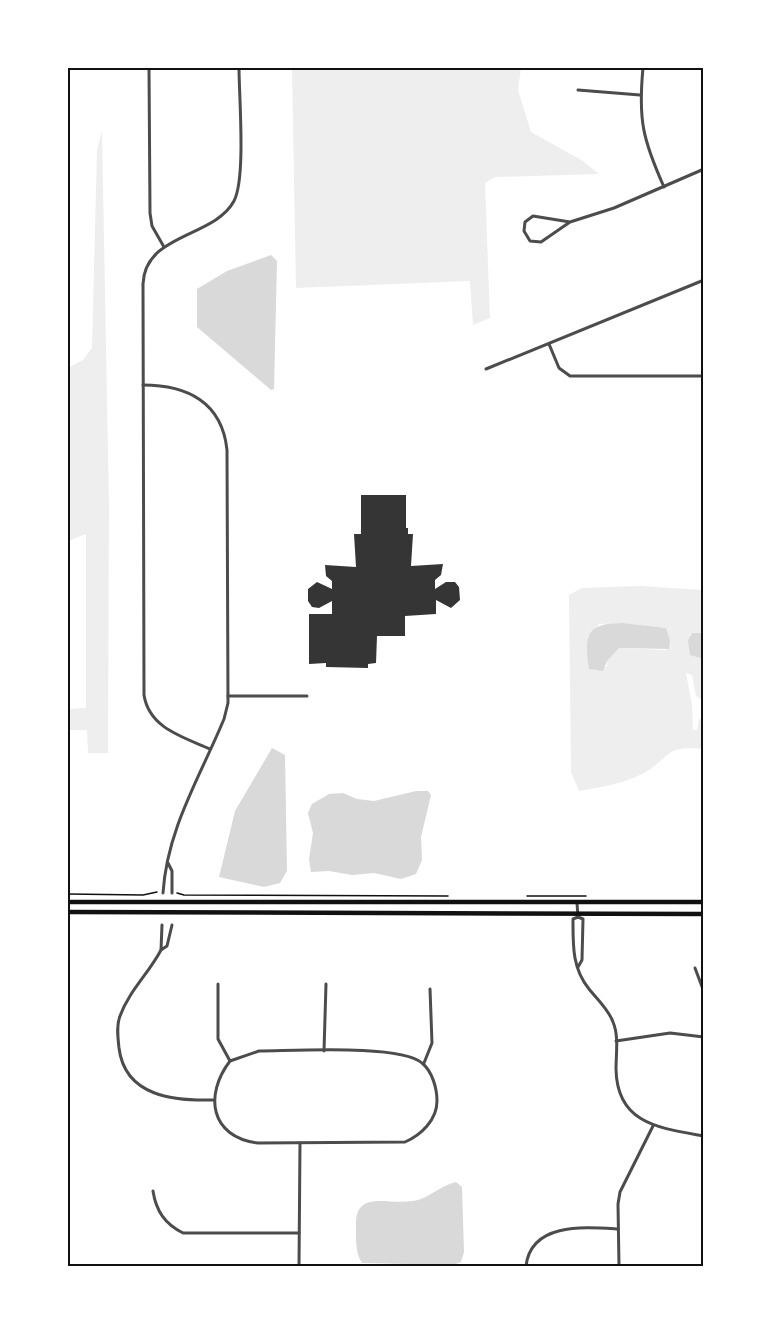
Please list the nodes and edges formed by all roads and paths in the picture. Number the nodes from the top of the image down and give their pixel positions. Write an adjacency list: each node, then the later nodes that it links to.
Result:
1 (149, 68): 9 (street)
2 (239, 68): 9 (street)
3 (643, 68): 5 (street)
4 (578, 90): 5 (street)
5 (640, 95): 7 (street)
6 (704, 169): 7 (street)
7 (664, 187): 8 (street)
8 (570, 222): 8 (street)
9 (164, 247): 14 (street)
10 (704, 280): 11 (street)
11 (549, 344): 12 (street); 13 (street)
12 (486, 369)
13 (704, 376)
14 (143, 385): 15 (street); 17 (street)
15 (228, 696): 16 (street); 17 (street)
16 (307, 696)
17 (210, 749): 18 (street)
18 (168, 863): 19 (street); 20 (street)
19 (172, 892)
20 (161, 893): 22 (path)
21 (177, 893): 23 (path)
22 (68, 894)
23 (456, 896)
24 (68, 902): 26 (main road)
25 (704, 902): 26 (main road)
26 (578, 903): 29 (street)
27 (68, 912): 29 (main road)
28 (704, 914): 29 (main road)
29 (578, 915): 33 (street); 33 (street)
30 (162, 925): 32 (street)
31 (172, 926): 32 (street)
32 (161, 950): 45 (street)
33 (578, 967): 41 (street)
34 (695, 968): 38 (street)
35 (218, 984): 43 (street)
36 (326, 984): 42 (street)
37 (430, 989): 44 (street)
38 (704, 992)
39 (704, 1032): 40 (street)
40 (703, 1037): 41 (street)
41 (616, 1041): 46 (street)
42 (324, 1051): 43 (street); 44 (street)
43 (230, 1060): 45 (street)
44 (423, 1064): 48 (street)
45 (213, 1100): 48 (street)
46 (653, 1125): 47 (street); 50 (street)
47 (704, 1136)
48 (300, 1143): 51 (street)
49 (153, 1191): 51 (street)
50 (618, 1229): 53 (street); 54 (street)
51 (299, 1233): 52 (street)
52 (299, 1266)
53 (526, 1266)
54 (619, 1266)

